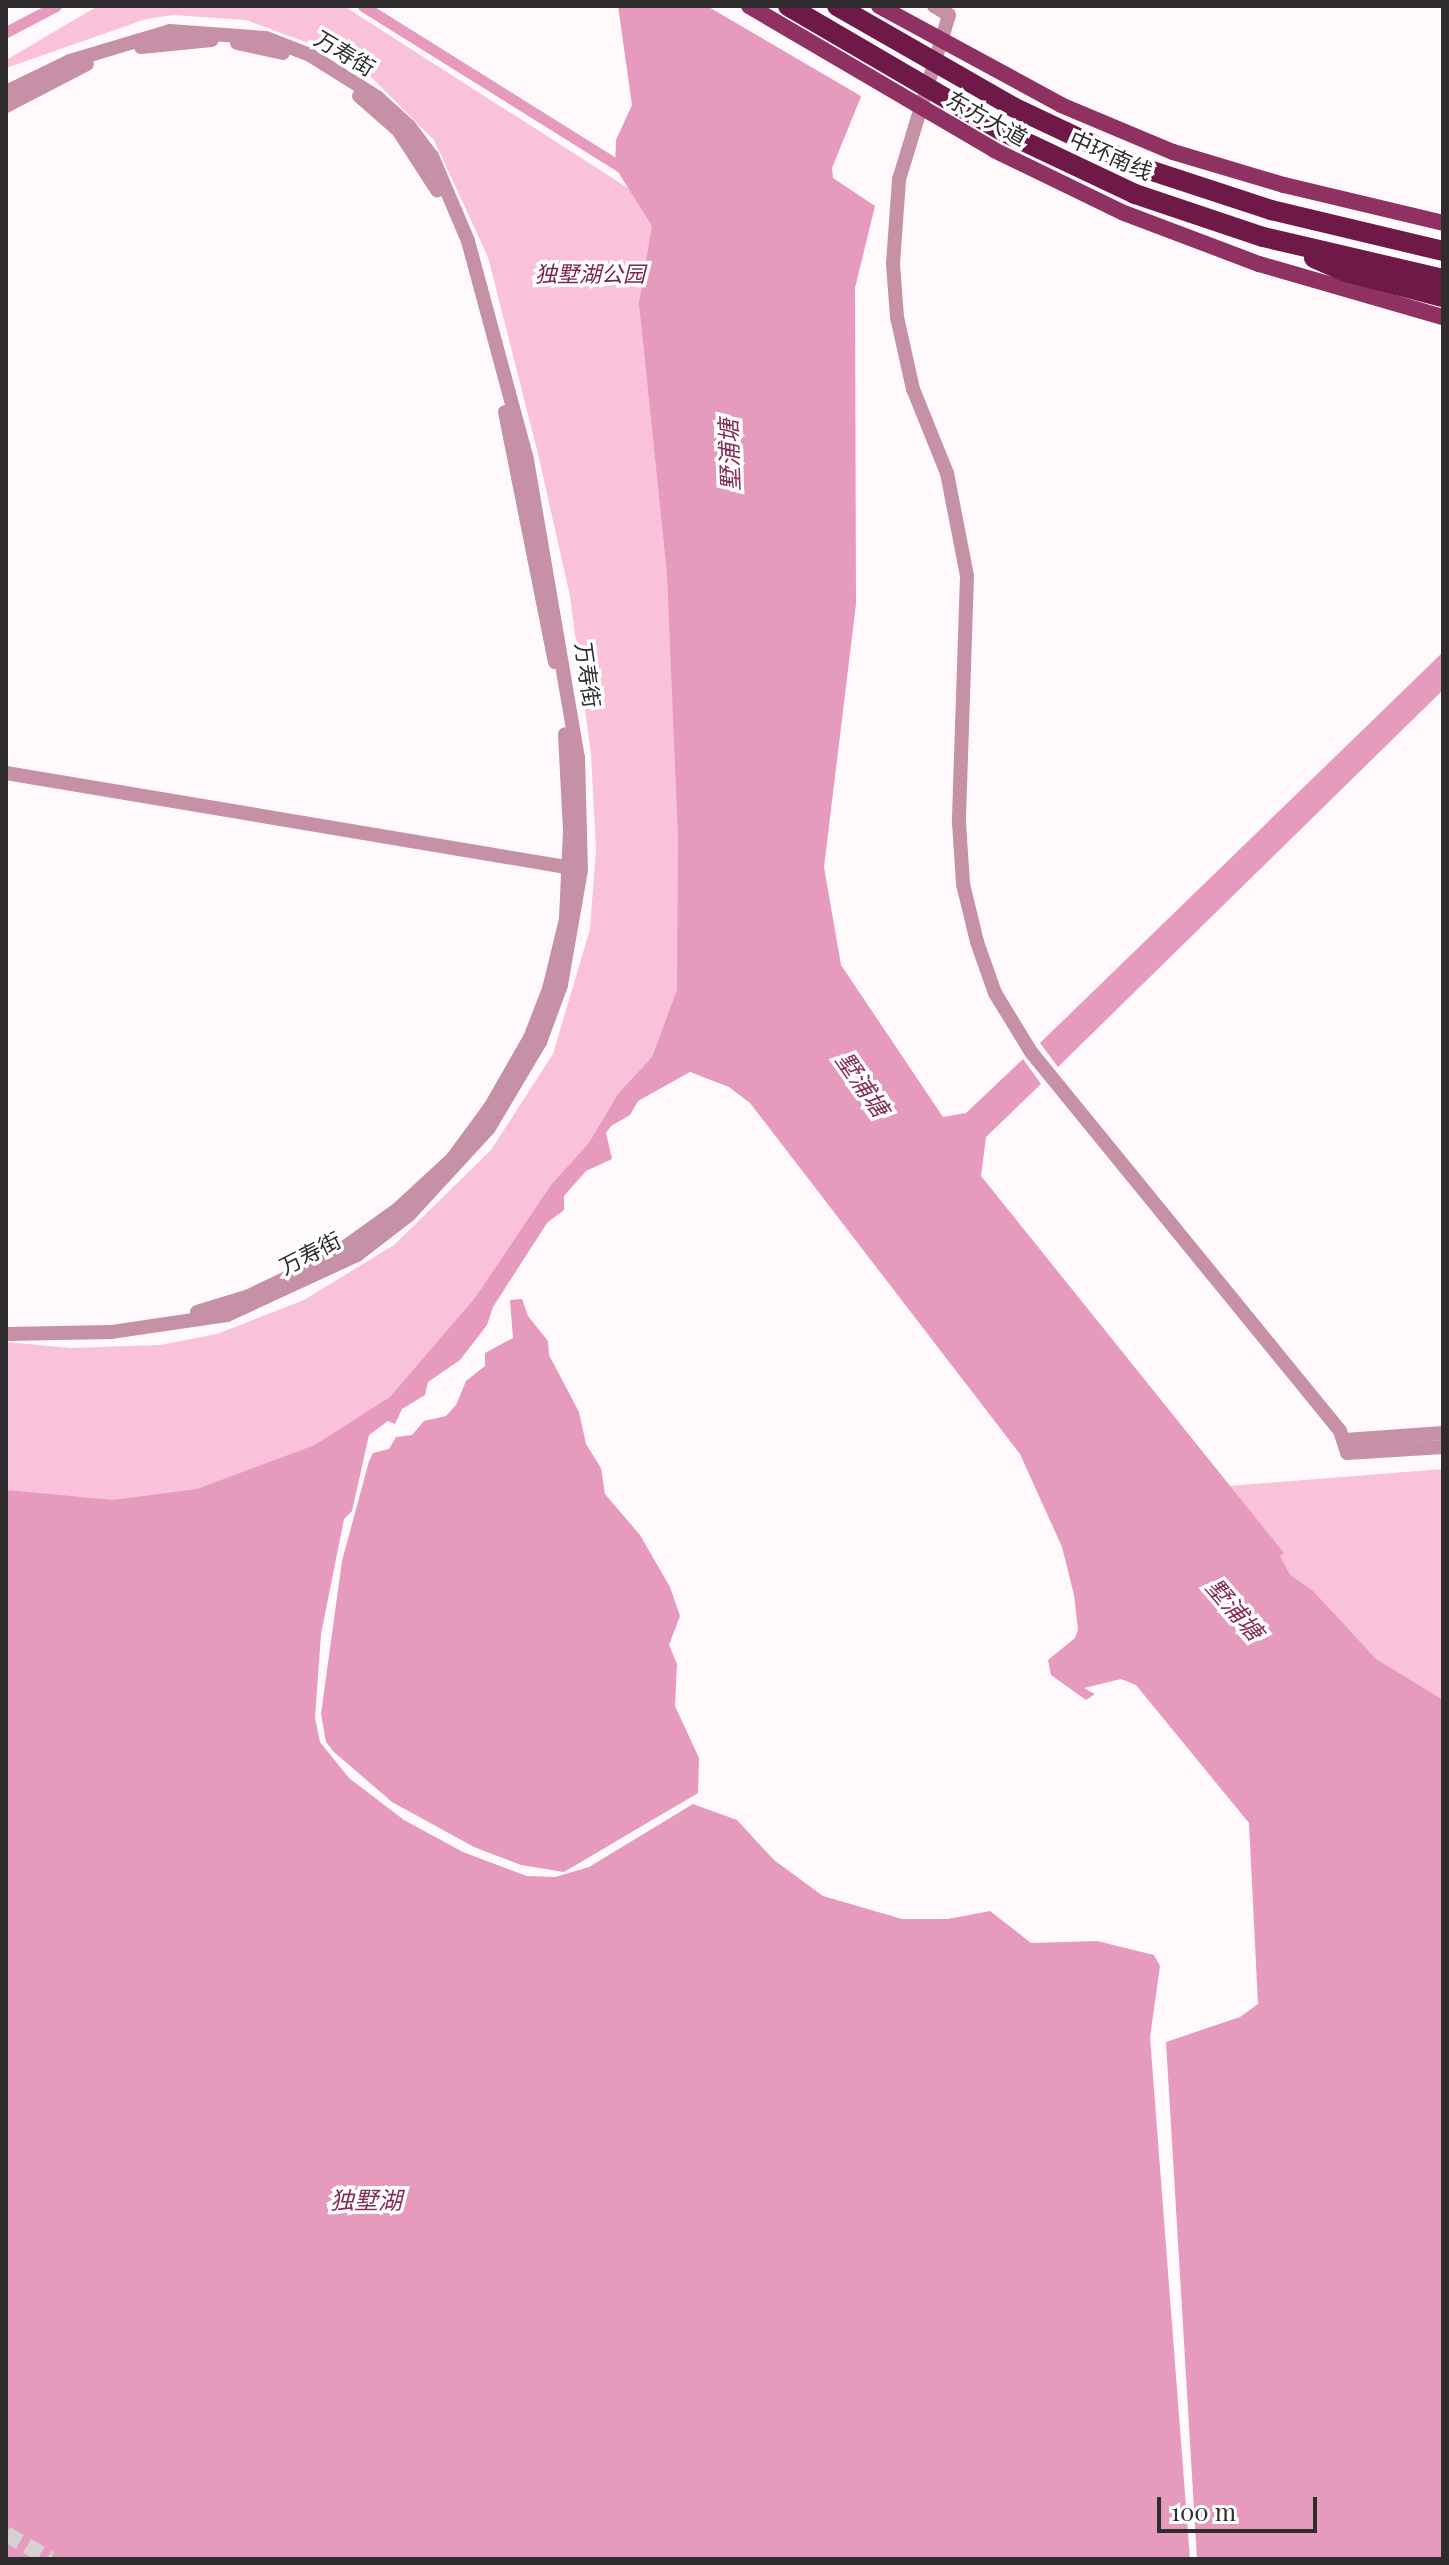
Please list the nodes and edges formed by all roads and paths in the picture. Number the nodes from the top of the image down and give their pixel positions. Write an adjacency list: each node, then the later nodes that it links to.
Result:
1 (749, 6): 13 (main road, 东方大道, bridge)
2 (788, 6): 9 (highway, 中环南线, bridge)
3 (837, 6): 10 (highway, 中环南线, bridge)
4 (879, 6): 8 (main road, 东方大道, bridge)
5 (934, 6): 19 (street)
6 (6, 92): 15 (street, 万寿街)
7 (6, 106): 15 (street, 万寿街)
8 (1443, 223)
9 (1268, 238): 11 (highway, 中环南线); 12 (highway)
10 (1443, 249)
11 (1443, 279)
12 (1443, 297)
13 (1443, 317)
14 (6, 773): 15 (street)
15 (576, 869): 16 (street, 万寿街); 17 (street, 万寿街)
16 (6, 1326)
17 (6, 1334)
18 (1443, 1433): 19 (street)
19 (1346, 1447): 20 (street)
20 (1443, 1447)

